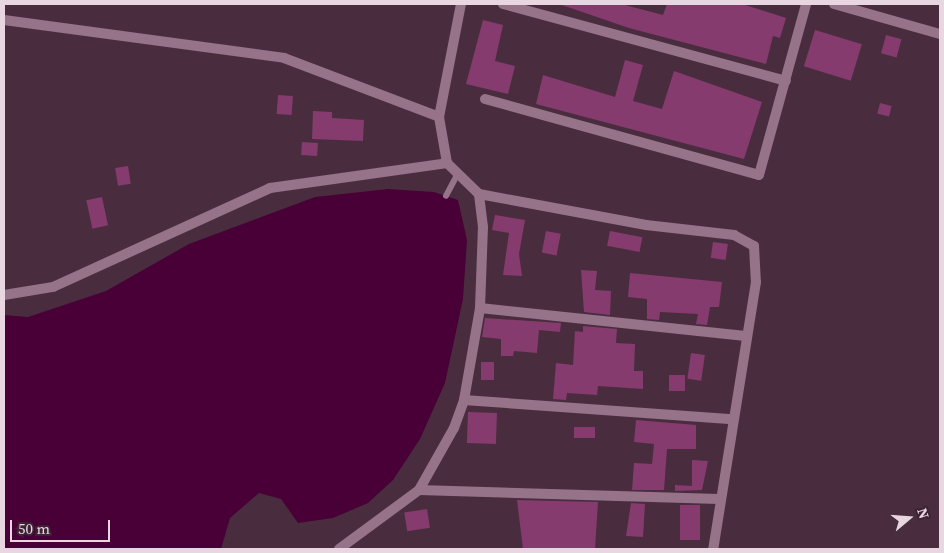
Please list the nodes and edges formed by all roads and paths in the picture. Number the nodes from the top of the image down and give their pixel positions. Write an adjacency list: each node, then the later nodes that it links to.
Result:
1 (461, 4): 9 (street)
2 (503, 4): 7 (street)
3 (806, 4): 7 (street)
4 (834, 4): 6 (street)
5 (4, 20): 9 (street)
6 (940, 34)
7 (786, 81): 8 (street)
8 (485, 98)
9 (439, 117): 10 (street)
10 (447, 163): 11 (street); 14 (street)
11 (457, 175): 12 (street); 13 (lane)
12 (479, 194): 15 (street); 16 (street)
13 (446, 196)
14 (4, 295)
15 (480, 308): 16 (street); 17 (street)
16 (746, 336): 18 (street)
17 (464, 400): 18 (street); 19 (street)
18 (732, 419): 20 (street)
19 (419, 490): 20 (street); 21 (street)
20 (719, 499): 22 (street)
21 (339, 549)
22 (713, 549)

